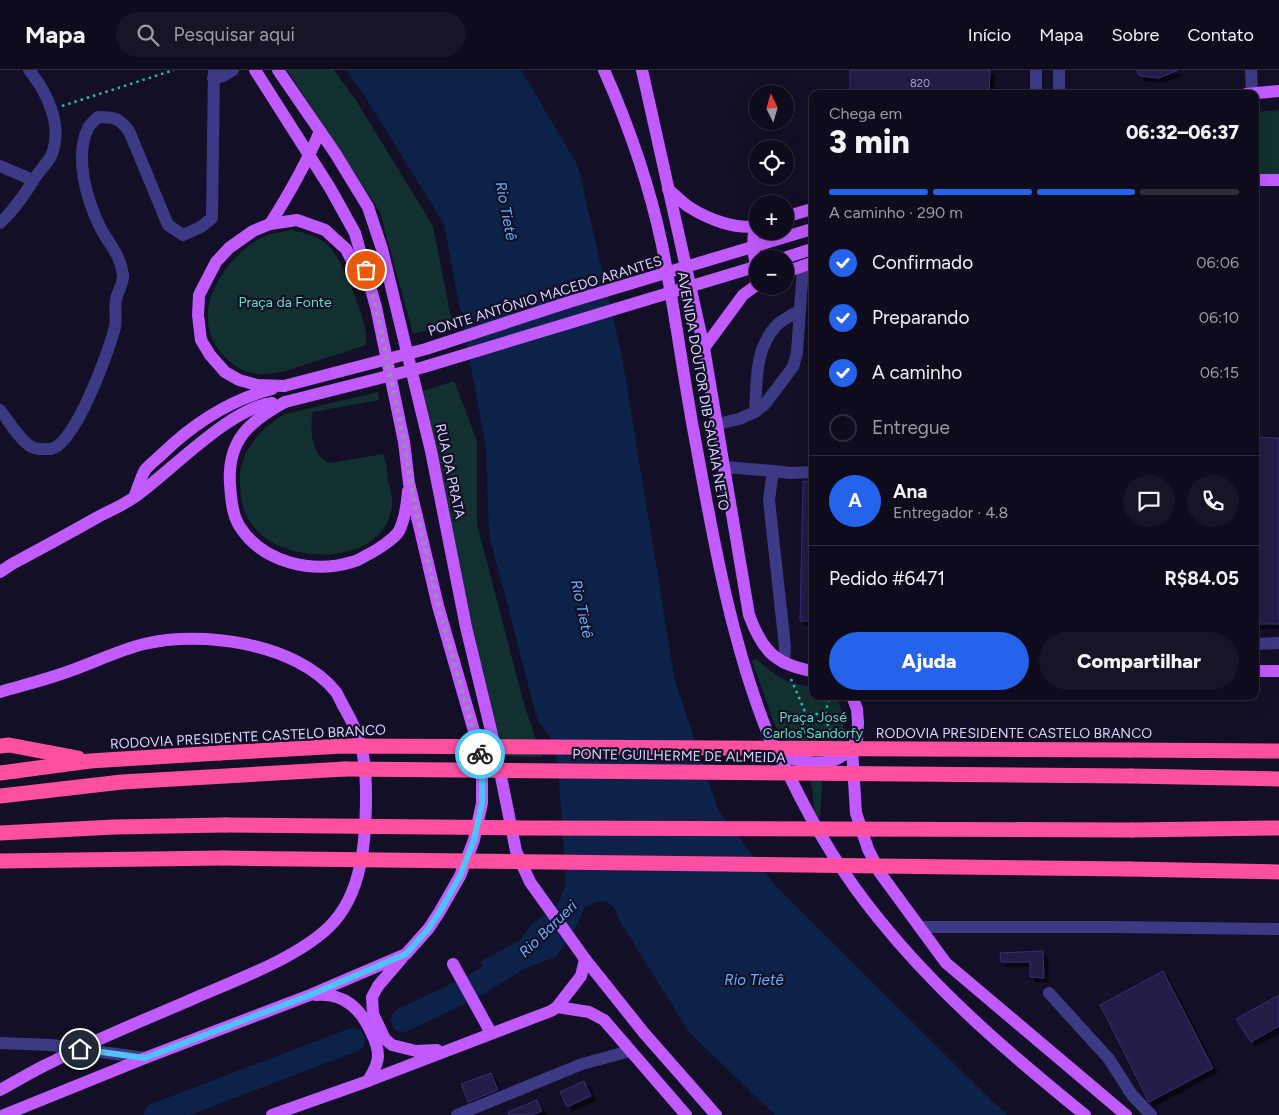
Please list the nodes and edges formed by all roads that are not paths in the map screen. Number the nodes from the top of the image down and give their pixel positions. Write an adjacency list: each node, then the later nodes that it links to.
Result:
1 (29, 70): 19 (street)
2 (233, 70): 10 (street)
3 (255, 70): 17 (main road)
4 (278, 70): 16 (main road, RUA DA PRATA)
5 (604, 70): 60 (main road, AVENIDA DOUTOR DIB SAUAIA NETO)
6 (642, 70): 22 (main road, AVENIDA DOUTOR DIB SAUAIA NETO)
7 (1036, 70): 11 (street)
8 (1059, 70): 12 (street)
9 (1251, 70): 13 (street)
10 (213, 74): 40 (street)
11 (1036, 90)
12 (1059, 90)
13 (1249, 90)
14 (1279, 91): 15 (main road)
15 (1259, 92)
16 (320, 131): 17 (main road); 72 (main road, RUA DA PRATA)
17 (309, 156): 26 (main road); 35 (main road)
18 (0, 166): 19 (street)
19 (33, 180): 25 (street)
20 (1259, 180): 21 (main road)
21 (1279, 180)
22 (668, 188): 27 (main road); 37 (main road, AVENIDA DOUTOR DIB SAUAIA NETO)
23 (809, 210): 24 (main road)
24 (794, 214)
25 (0, 223)
26 (270, 224): 35 (main road); 38 (main road)
27 (749, 226)
28 (809, 231): 38 (main road, PONTE ANTÔNIO MACEDO ARANTES, bridge)
29 (809, 250): 30 (main road)
30 (794, 255)
31 (808, 264): 32 (main road); 36 (street)
32 (794, 269)
33 (749, 271): 39 (main road, bridge)
34 (749, 291): 37 (main road)
35 (376, 307): 46 (main road)
36 (800, 310): 41 (street); 41 (street)
37 (704, 348): 42 (main road, AVENIDA DOUTOR DIB SAUAIA NETO)
38 (284, 386): 47 (main road, PONTE ANTÔNIO MACEDO ARANTES)
39 (285, 402): 46 (main road); 47 (main road)
40 (0, 410)
41 (755, 412): 42 (street)
42 (718, 424): 43 (main road, AVENIDA DOUTOR DIB SAUAIA NETO)
43 (725, 467): 44 (street); 51 (main road, AVENIDA DOUTOR DIB SAUAIA NETO)
44 (773, 471): 45 (street); 51 (street)
45 (809, 472)
46 (409, 483): 71 (main road)
47 (135, 497): 48 (main road)
48 (0, 572)
49 (1259, 644): 50 (street)
50 (1279, 644)
51 (784, 663): 52 (main road, AVENIDA DOUTOR DIB SAUAIA NETO)
52 (809, 670)
53 (1259, 671): 54 (main road)
54 (1279, 671)
55 (0, 692): 79 (main road)
56 (854, 700): 58 (main road)
57 (0, 746): 61 (highway)
58 (852, 749): 60 (main road); 69 (main road)
59 (1279, 751): 61 (highway, RODOVIA PRESIDENTE CASTELO BRANCO, bridge)
60 (780, 756): 90 (main road)
61 (90, 760): 62 (highway, RODOVIA PRESIDENTE CASTELO BRANCO)
62 (0, 773)
63 (1279, 779): 64 (highway, PONTE GUILHERME DE ALMEIDA, bridge)
64 (0, 796)
65 (1279, 828): 66 (highway, bridge)
66 (0, 833)
67 (0, 861): 68 (highway, bridge)
68 (1279, 872)
69 (919, 927): 70 (street); 91 (main road)
70 (1279, 929)
71 (406, 954): 75 (main road); 80 (main road)
72 (583, 956): 76 (main road); 89 (main road, RUA DA PRATA)
73 (453, 964): 77 (main road)
74 (1049, 993): 92 (street)
75 (310, 995): 82 (main road); 83 (main road)
76 (557, 1007): 77 (main road); 81 (main road)
77 (491, 1033): 80 (main road)
78 (0, 1043): 79 (street)
79 (80, 1049): 82 (street); 84 (main road)
80 (452, 1049): 83 (main road)
81 (630, 1051): 87 (street); 88 (main road)
82 (145, 1058): 85 (main road)
83 (368, 1081): 86 (main road)
84 (0, 1090)
85 (4, 1115)
86 (272, 1115)
87 (457, 1115)
88 (686, 1115)
89 (716, 1115)
90 (1085, 1115)
91 (1126, 1115)
92 (1151, 1115)

